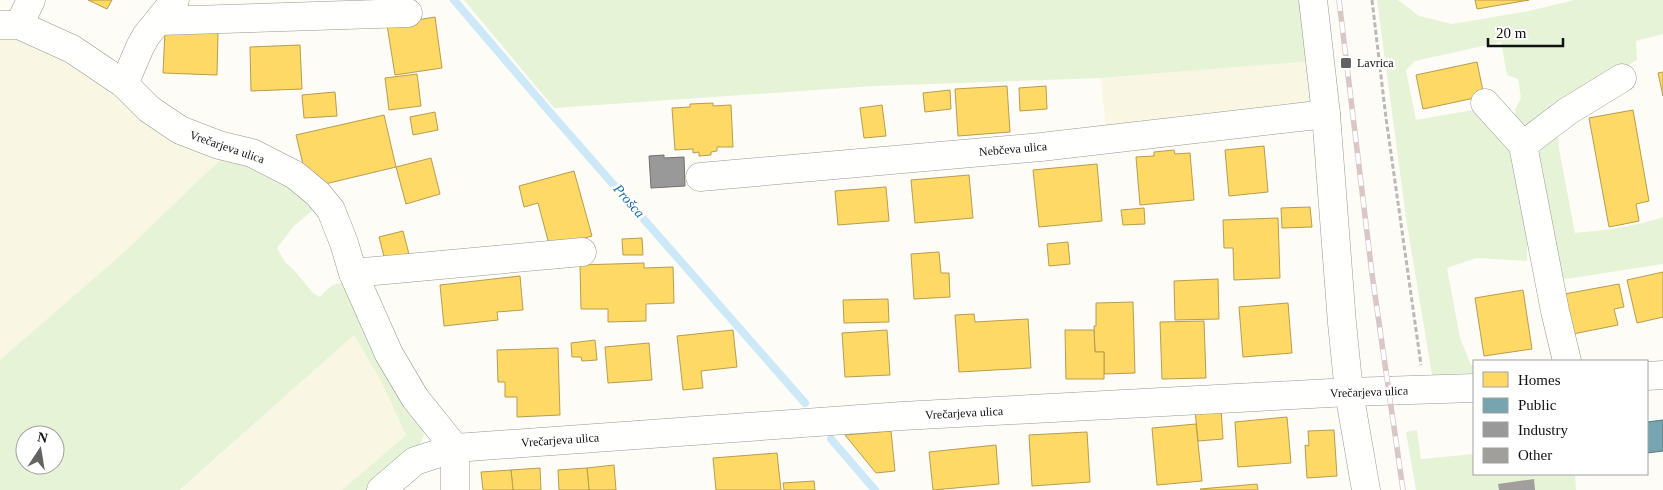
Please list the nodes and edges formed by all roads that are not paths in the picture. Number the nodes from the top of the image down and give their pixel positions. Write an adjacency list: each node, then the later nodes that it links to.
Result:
1 (31, 0): 5 (street, Vrečarjeva ulica)
2 (1313, 0): 9 (street)
3 (167, 10): 4 (street); 7 (street)
4 (408, 13)
5 (9, 25): 7 (street, Vrečarjeva ulica)
6 (1622, 78): 10 (street)
7 (124, 84): 13 (street, Vrečarjeva ulica)
8 (1485, 103): 10 (street)
9 (1326, 114): 11 (street, Nebčeva ulica); 18 (street)
10 (1523, 145): 14 (street)
11 (700, 178)
12 (582, 252): 13 (street)
13 (353, 273): 19 (street, Vrečarjeva ulica)
14 (1567, 360)
15 (1663, 375): 16 (street)
16 (1648, 376)
17 (1473, 388): 18 (street, Vrečarjeva ulica)
18 (1350, 392): 19 (street, Vrečarjeva ulica); 22 (street)
19 (455, 448): 20 (street, Vrečarjeva ulica); 21 (street)
20 (381, 490)
21 (455, 490)
22 (1366, 490)

